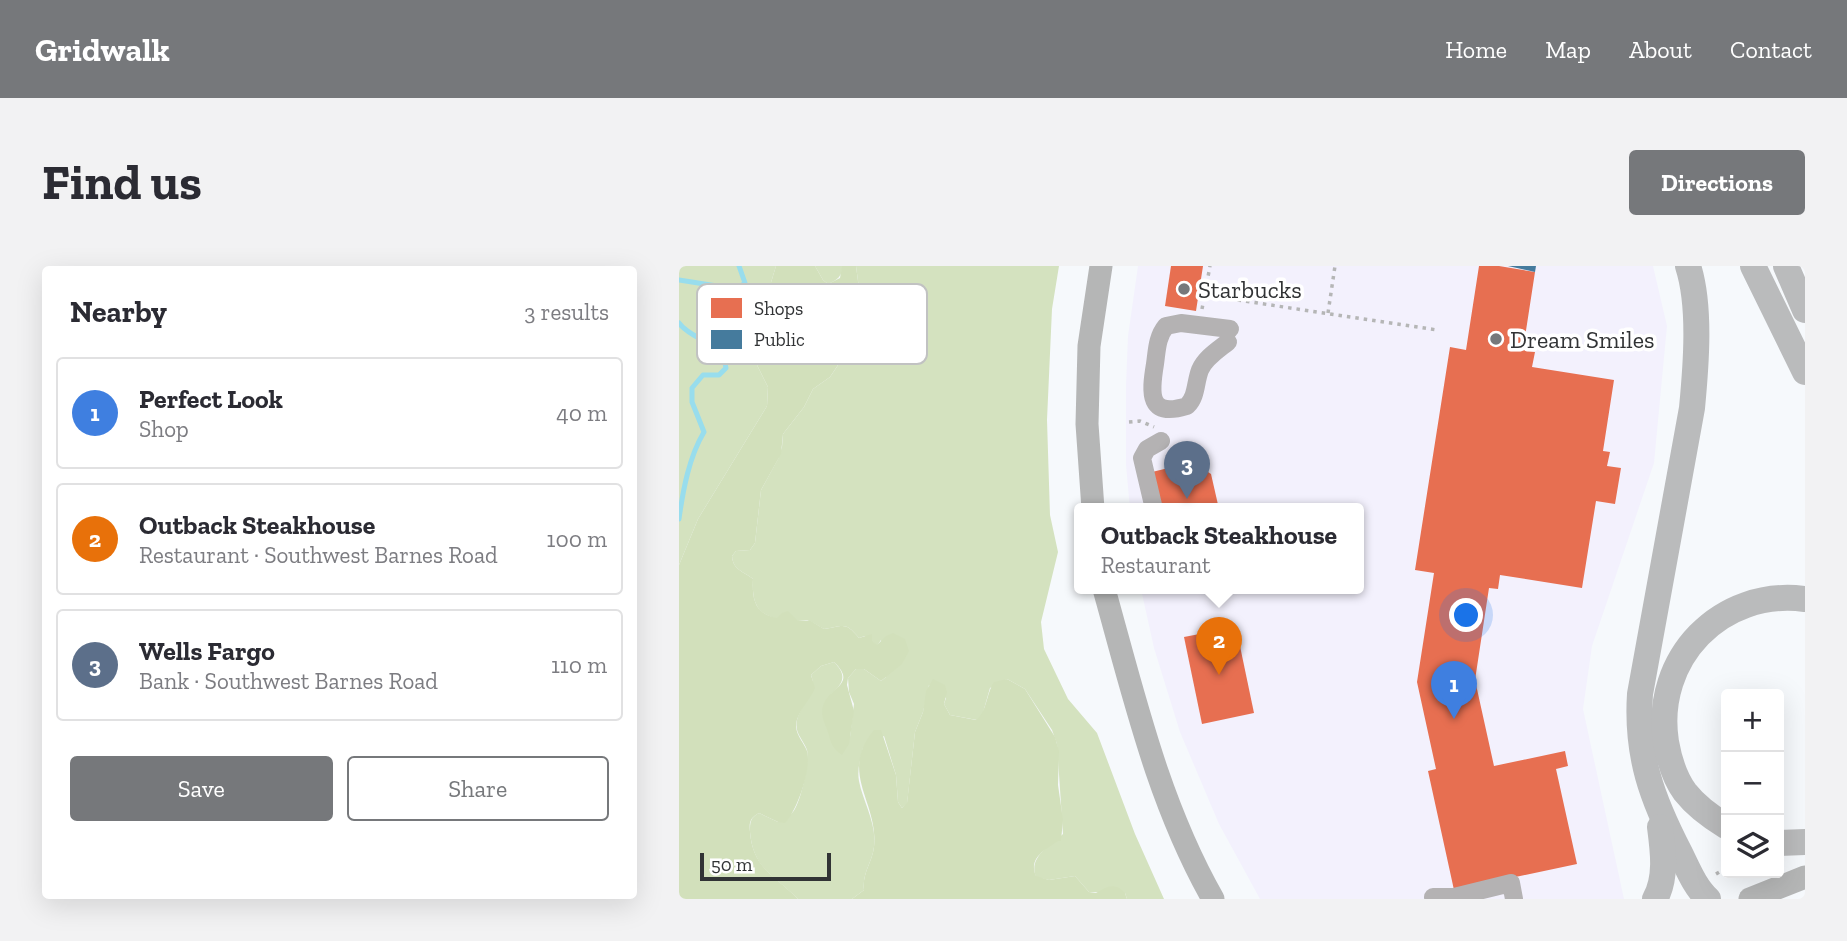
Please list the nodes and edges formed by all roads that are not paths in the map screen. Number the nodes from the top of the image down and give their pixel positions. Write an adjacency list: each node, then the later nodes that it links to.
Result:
1 (1101, 266): 9 (main road)
2 (1688, 266): 13 (highway)
3 (1753, 266): 7 (highway)
4 (1786, 266): 5 (highway)
5 (1805, 310)
6 (1229, 336): 6 (lane)
7 (1805, 372)
8 (1161, 441): 10 (lane)
9 (1093, 503)
10 (1153, 503)
11 (1105, 594): 20 (main road)
12 (1805, 599): 14 (highway)
13 (1659, 811): 18 (highway); 22 (highway)
14 (1721, 822)
15 (1805, 842): 16 (highway)
16 (1784, 843)
17 (1805, 877): 23 (main road)
18 (1708, 888)
19 (1433, 897): 21 (lane)
20 (1213, 899)
21 (1514, 899)
22 (1655, 899)
23 (1750, 899)

